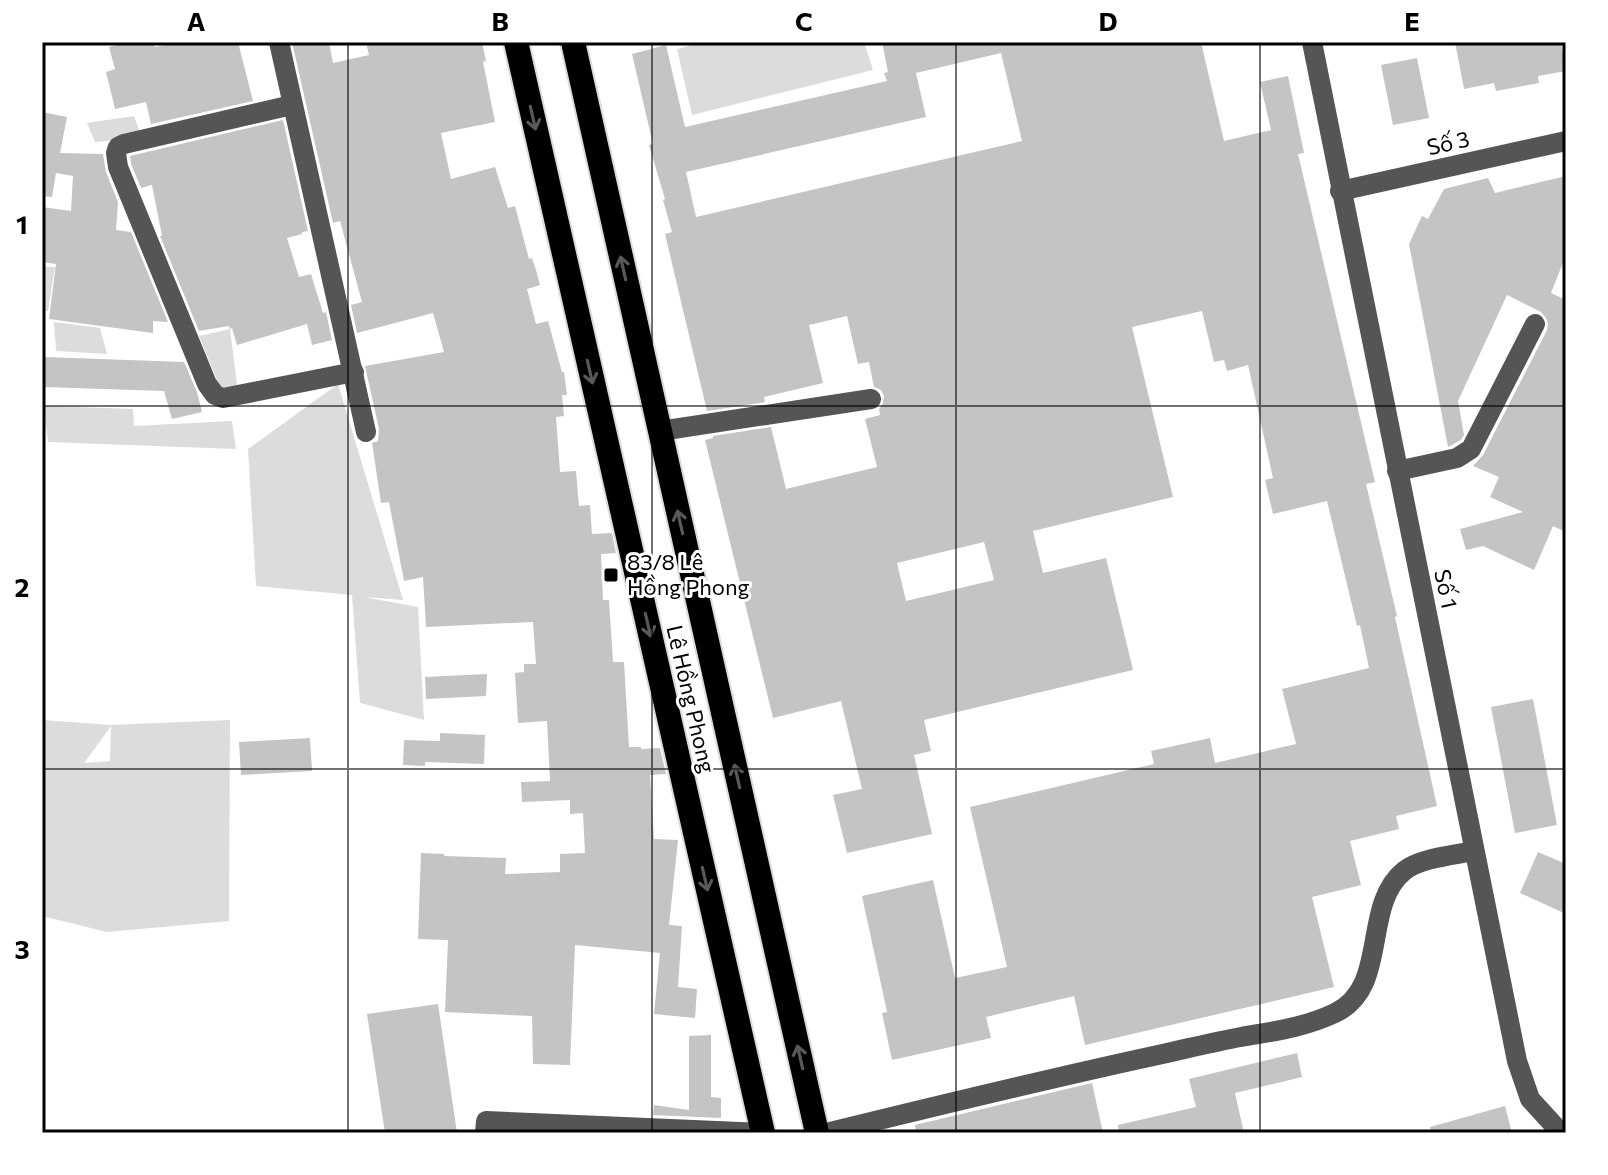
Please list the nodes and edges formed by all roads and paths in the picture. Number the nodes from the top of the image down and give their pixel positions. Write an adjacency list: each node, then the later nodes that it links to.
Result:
1 (279, 42): 5 (street)
2 (516, 42): 16 (highway, Lê Hồng Phong, one-way to 16)
3 (573, 42): 11 (highway, Lê Hồng Phong, one-way to 3)
4 (1312, 42): 7 (street, Số 1)
5 (292, 105): 9 (street); 9 (street)
6 (1566, 141): 7 (street, Số 3)
7 (1340, 191): 13 (street, Số 1)
8 (1535, 324): 13 (street)
9 (354, 372): 12 (street)
10 (871, 399): 11 (street)
11 (660, 431): 17 (highway, Lê Hồng Phong, one-way to 11)
12 (366, 432)
13 (1397, 471): 14 (street, Số 1)
14 (1474, 851): 18 (street); 19 (street, Số 1)
15 (485, 1133): 16 (street)
16 (763, 1133)
17 (817, 1133)
18 (826, 1133)
19 (1561, 1133)

